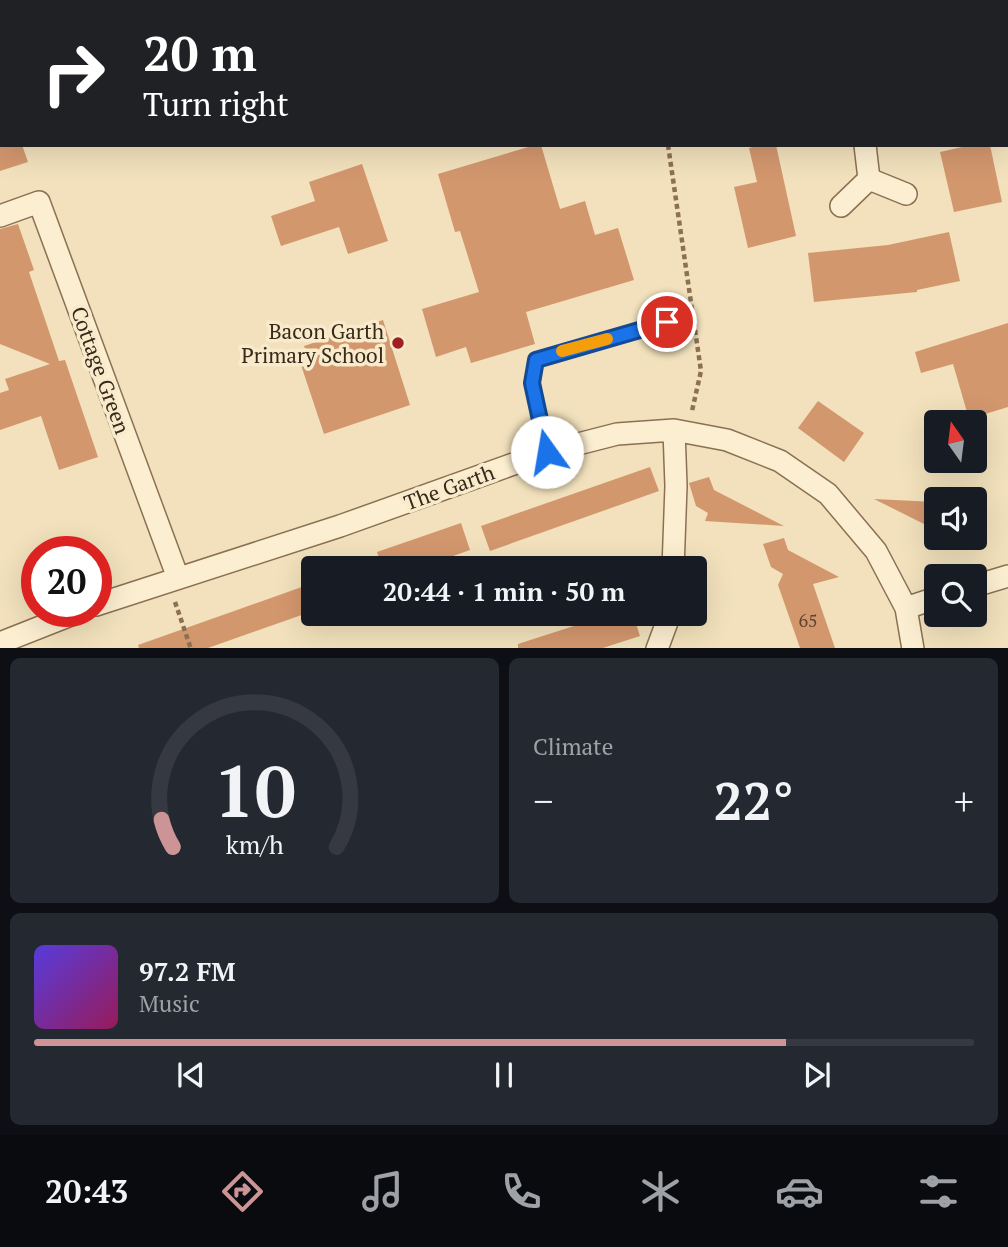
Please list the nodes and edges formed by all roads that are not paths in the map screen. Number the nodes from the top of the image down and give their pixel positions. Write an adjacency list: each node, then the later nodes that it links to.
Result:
1 (865, 147): 2 (street)
2 (869, 179): 3 (street); 4 (street)
3 (906, 194)
4 (841, 206)
5 (0, 216): 11 (street, Cottage Green)
6 (667, 322): 8 (lane)
7 (681, 431): 8 (street, The Garth); 9 (street); 15 (street, The Garth)
8 (547, 452): 11 (street, The Garth)
9 (673, 556)
10 (1008, 576): 12 (street)
11 (173, 580): 13 (street, The Garth)
12 (987, 582)
13 (112, 600)
14 (924, 602): 15 (street)
15 (906, 608): 20 (street, The Garth)
16 (666, 626): 19 (street)
17 (40, 627): 18 (street)
18 (0, 643)
19 (657, 648)
20 (914, 648)

